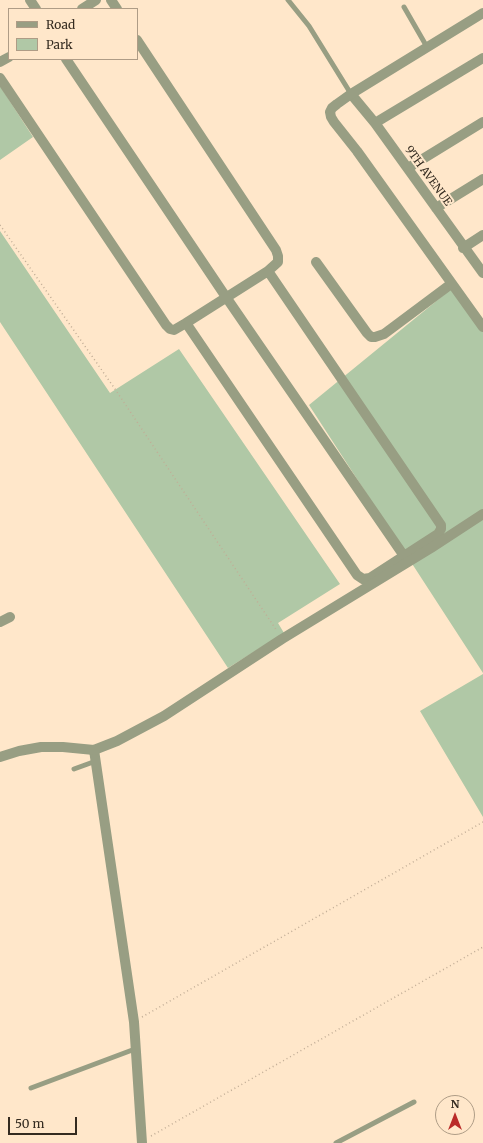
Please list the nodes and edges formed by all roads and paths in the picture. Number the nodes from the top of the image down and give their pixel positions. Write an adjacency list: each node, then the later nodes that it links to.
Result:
1 (96, 0): 4 (street)
2 (288, 0): 11 (lane)
3 (404, 7): 7 (lane)
4 (84, 8)
5 (483, 13): 7 (street)
6 (138, 42): 21 (street)
7 (427, 47): 11 (street)
8 (483, 58): 13 (street)
9 (67, 60): 24 (street)
10 (0, 78): 25 (street)
11 (351, 94): 13 (street, 9TH AVENUE); 23 (street)
12 (483, 122): 14 (street)
13 (375, 123): 14 (street, 9TH AVENUE)
14 (408, 168): 16 (street, 9TH AVENUE)
15 (483, 179): 16 (street)
16 (436, 208): 19 (street, 9TH AVENUE)
17 (0, 225): 31 (path)
18 (483, 235): 19 (street)
19 (463, 248): 22 (street, 9TH AVENUE)
20 (316, 262): 23 (street)
21 (268, 271): 24 (street); 28 (street)
22 (483, 273)
23 (451, 284): 26 (street)
24 (226, 297): 25 (street); 28 (street)
25 (186, 323): 28 (street)
26 (483, 327)
27 (483, 514): 31 (street)
28 (404, 556)
29 (10, 617): 30 (street)
30 (0, 622)
31 (282, 639): 32 (street)
32 (94, 750): 33 (street); 34 (street)
33 (0, 757)
34 (96, 762): 35 (lane); 38 (street)
35 (74, 769)
36 (483, 822): 38 (path)
37 (483, 946): 42 (path)
38 (134, 1022): 39 (street)
39 (135, 1049): 40 (lane); 42 (street)
40 (31, 1088)
41 (414, 1102): 43 (lane)
42 (142, 1142)
43 (336, 1143)

